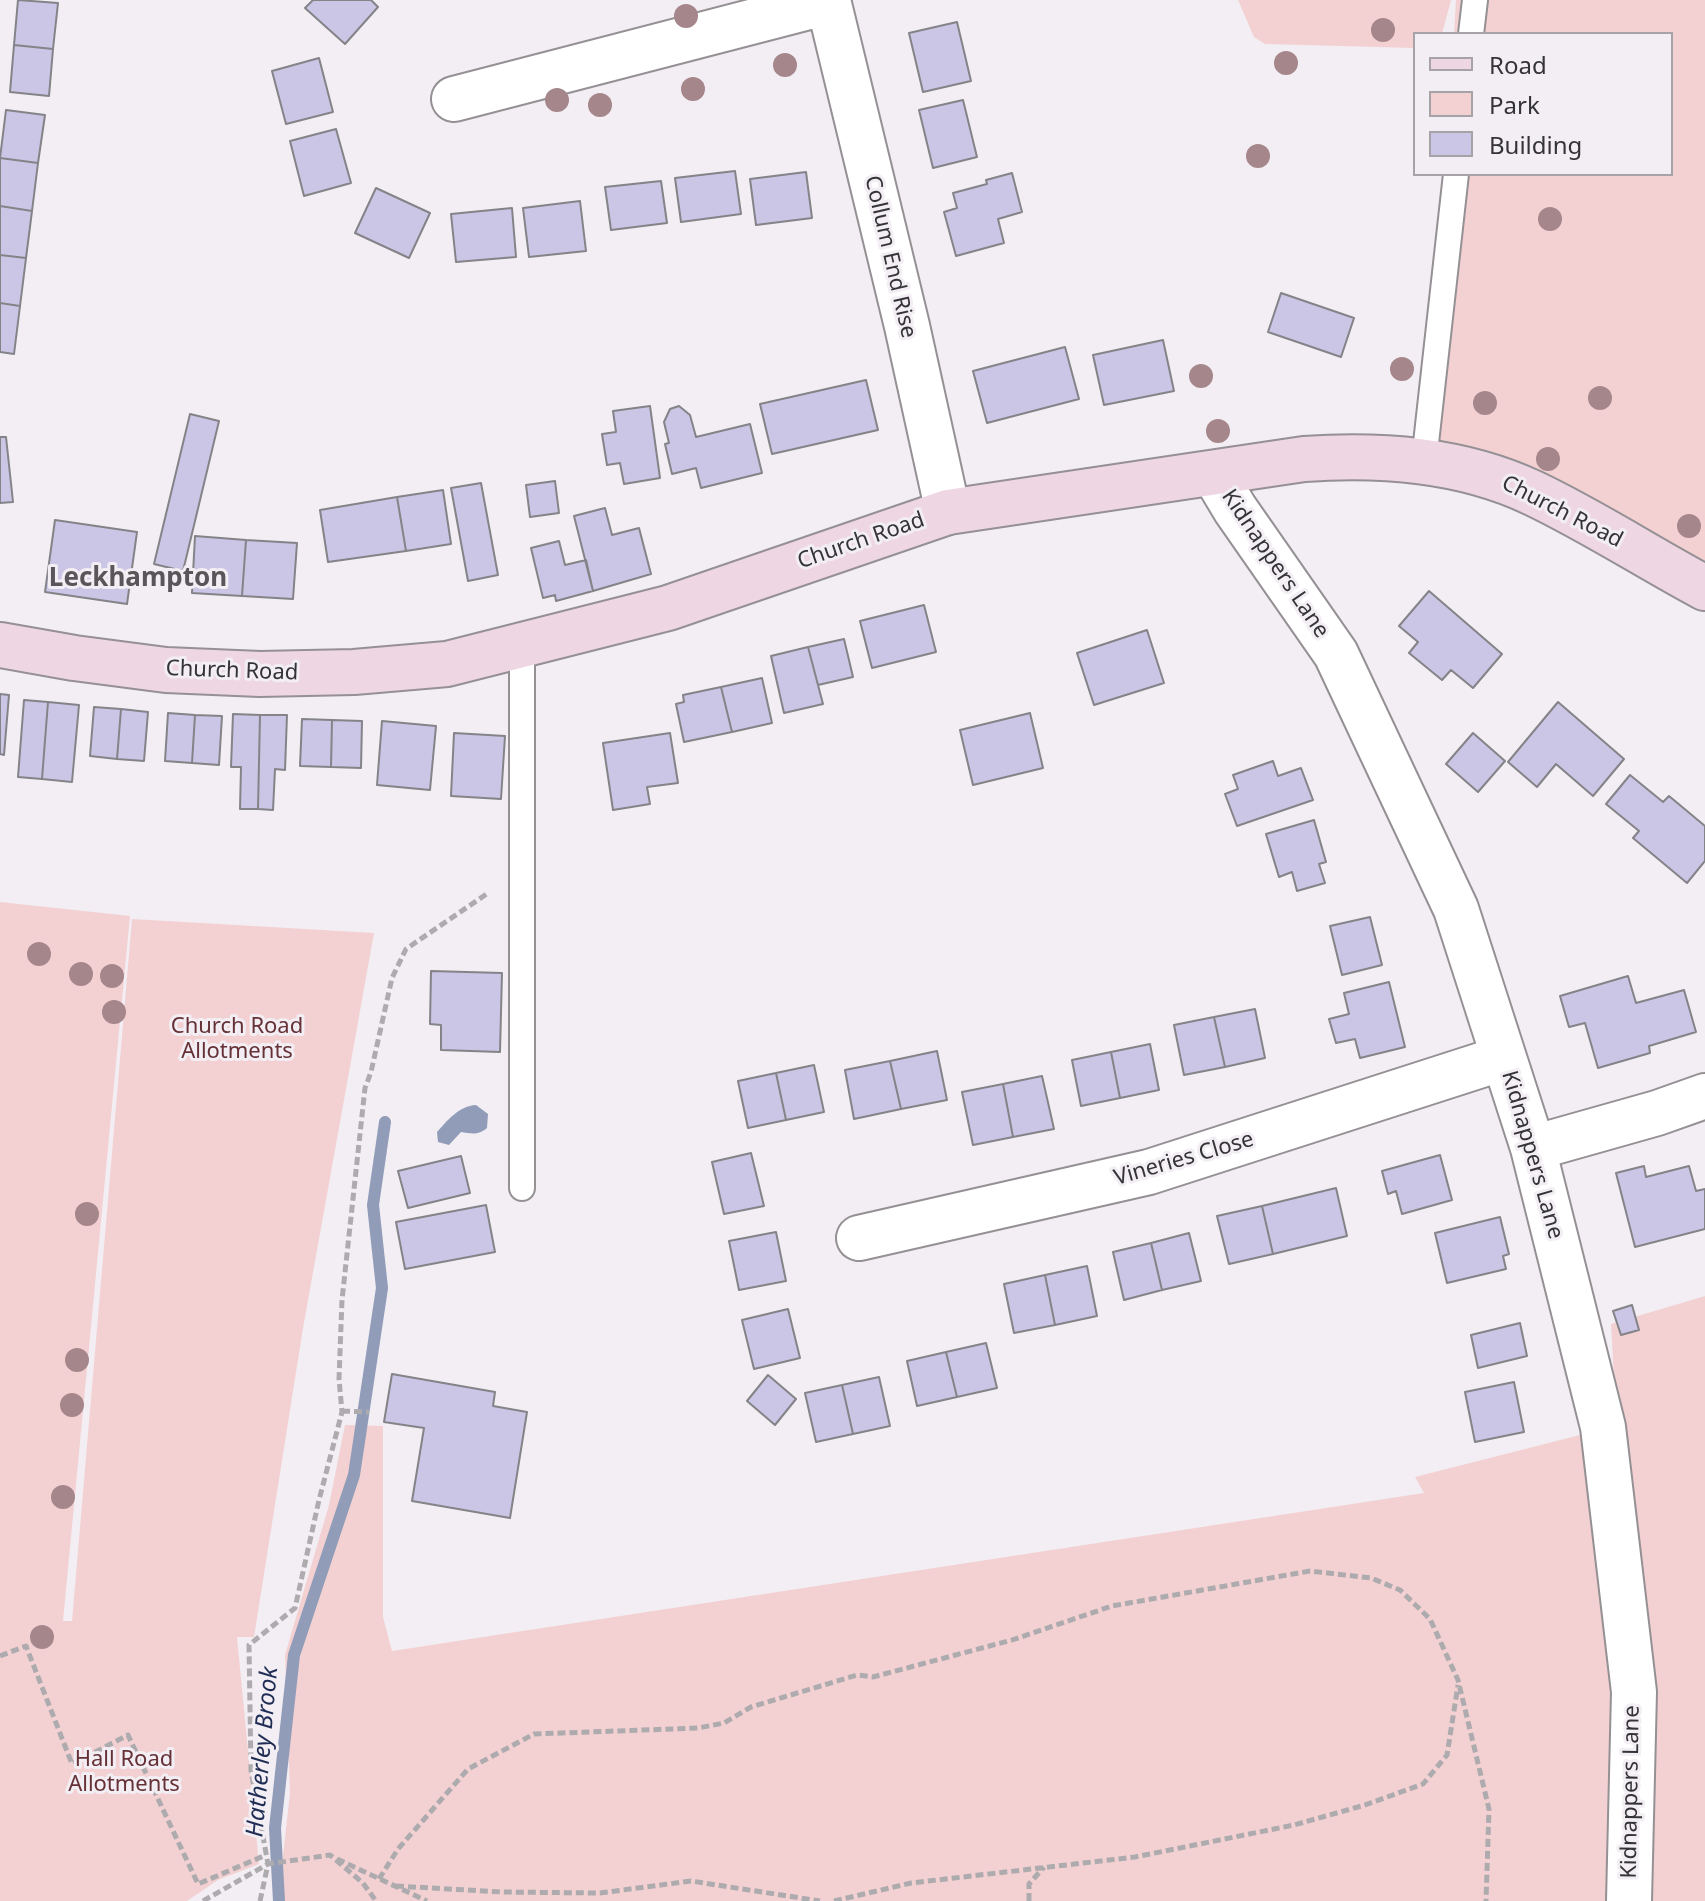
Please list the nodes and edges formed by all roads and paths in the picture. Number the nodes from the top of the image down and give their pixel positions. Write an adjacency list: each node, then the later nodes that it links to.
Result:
1 (1475, 0): 3 (lane)
2 (828, 1): 4 (street, Collum End Rise); 8 (street, Collum End Rise)
3 (1471, 32)
4 (454, 99)
5 (1456, 176): 6 (lane)
6 (1424, 461): 7 (street, Church Road); 9 (street, Church Road)
7 (1214, 474): 8 (street, Church Road); 13 (street, Kidnappers Lane)
8 (948, 512): 11 (street, Church Road)
9 (1705, 588)
10 (0, 645): 11 (street, Church Road)
11 (522, 646): 12 (lane)
12 (521, 870): 16 (lane); 18 (path)
13 (1503, 1058): 15 (street, Kidnappers Lane); 17 (street, Vineries Close)
14 (1705, 1096): 15 (street)
15 (1533, 1148): 36 (street, Kidnappers Lane)
16 (522, 1188)
17 (859, 1238)
18 (342, 1411): 19 (path); 22 (path)
19 (369, 1412)
20 (0, 1656): 22 (path)
21 (1458, 1680): 25 (path); 26 (path); 35 (path)
22 (266, 1855): 24 (path)
23 (330, 1855): 24 (path); 26 (path); 30 (path)
24 (268, 1864): 28 (path); 29 (path)
25 (1045, 1867): 33 (path); 34 (path)
26 (379, 1879): 27 (path)
27 (396, 1886): 31 (path); 32 (path)
28 (203, 1901)
29 (260, 1901)
30 (376, 1901)
31 (427, 1901)
32 (820, 1901)
33 (834, 1901)
34 (1029, 1901)
35 (1486, 1901)
36 (1629, 1901)

